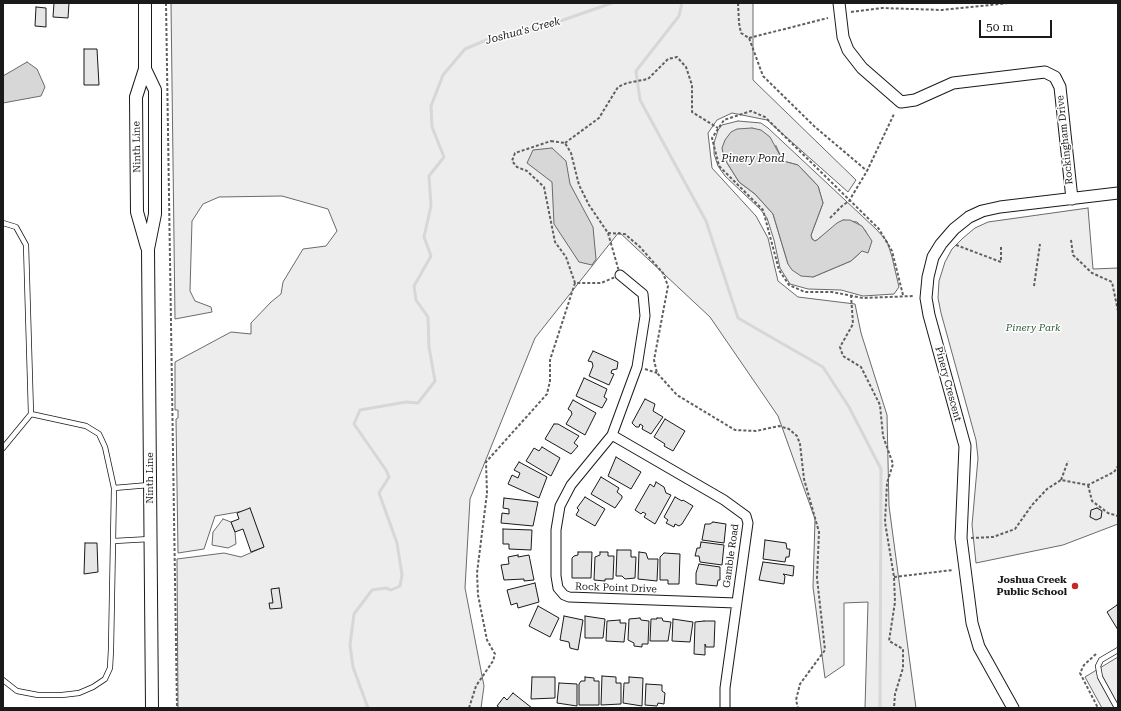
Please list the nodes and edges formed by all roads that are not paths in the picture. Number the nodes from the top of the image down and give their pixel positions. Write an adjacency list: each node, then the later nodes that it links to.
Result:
1 (145, 3): 3 (main road, Ninth Line)
2 (839, 3): 5 (street, Rockingham Drive)
3 (145, 69): 7 (main road, Ninth Line); 7 (main road, Ninth Line)
4 (1118, 193): 5 (street, Pinery Crescent)
5 (1072, 200): 21 (street, Pinery Crescent)
6 (3, 223): 9 (lane)
7 (148, 248): 12 (main road, Ninth Line)
8 (620, 275): 10 (street, Rock Point Drive)
9 (30, 414): 11 (lane); 13 (lane)
10 (612, 435): 16 (street, Gamble Road); 16 (street, Rock Point Drive)
11 (3, 448)
12 (151, 484): 13 (lane); 14 (main road, Ninth Line)
13 (114, 488): 15 (lane)
14 (150, 539): 15 (lane); 19 (main road, Ninth Line)
15 (114, 541): 18 (lane)
16 (736, 603): 20 (street, Gamble Road)
17 (1118, 650): 22 (lane)
18 (3, 680)
19 (152, 708)
20 (725, 708)
21 (1013, 708)
22 (1117, 708)

